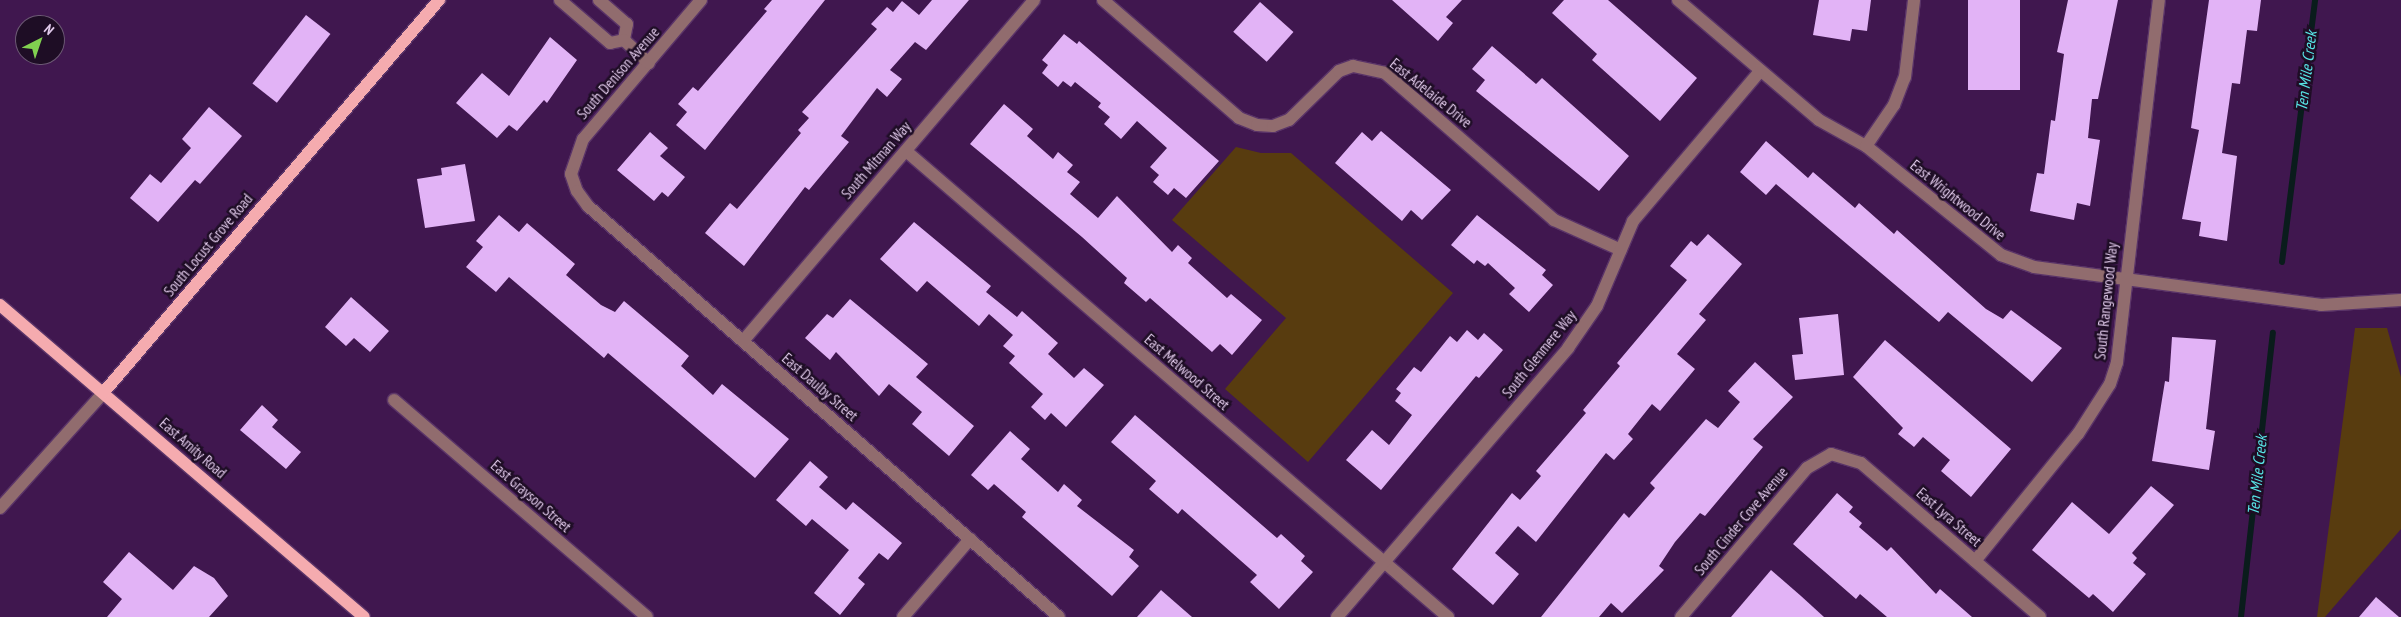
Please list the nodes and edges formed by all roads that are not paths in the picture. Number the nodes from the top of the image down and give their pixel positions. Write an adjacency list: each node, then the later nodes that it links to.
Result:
1 (439, 0): 21 (main road, South Locust Grove Road)
2 (560, 0): 10 (street)
3 (599, 0): 10 (street)
4 (702, 0): 11 (street, South Denison Avenue)
5 (1034, 0): 14 (street, South Mitman Way)
6 (1103, 0): 16 (street, East Adelaide Drive)
7 (1678, 0): 12 (street, East Wrightwood Drive)
8 (1914, 0): 13 (street)
9 (2159, 0): 17 (street, South Rangewood Way)
10 (624, 40): 11 (street)
11 (649, 62): 15 (street, South Denison Avenue)
12 (1760, 71): 13 (street, East Wrightwood Drive); 16 (street, South Glenmere Way)
13 (1866, 146): 17 (street, East Wrightwood Drive)
14 (906, 151): 20 (street, South Mitman Way); 27 (street, East Melwood Street)
15 (571, 174): 20 (street, East Daulby Street)
16 (1621, 250): 27 (street, South Glenmere Way)
17 (2125, 279): 18 (street, East Wrightwood Drive); 26 (street, South Rangewood Way)
18 (2396, 302)
19 (0, 304): 21 (main road, East Amity Road)
20 (743, 341): 25 (street, East Daulby Street)
21 (104, 392): 24 (street, South Locust Grove Road); 28 (main road, East Amity Road)
22 (394, 400): 29 (street, East Grayson Street)
23 (1831, 454): 26 (street, East Lyra Street); 34 (street, South Cinder Cove Avenue)
24 (0, 508)
25 (970, 539): 30 (street); 31 (street, East Daulby Street)
26 (1975, 561): 35 (street, East Lyra Street)
27 (1384, 563): 32 (street, South Glenmere Way); 33 (street, East Melwood Street)
28 (364, 617)
29 (647, 617)
30 (903, 617)
31 (1059, 617)
32 (1338, 617)
33 (1448, 617)
34 (1681, 617)
35 (2040, 617)

